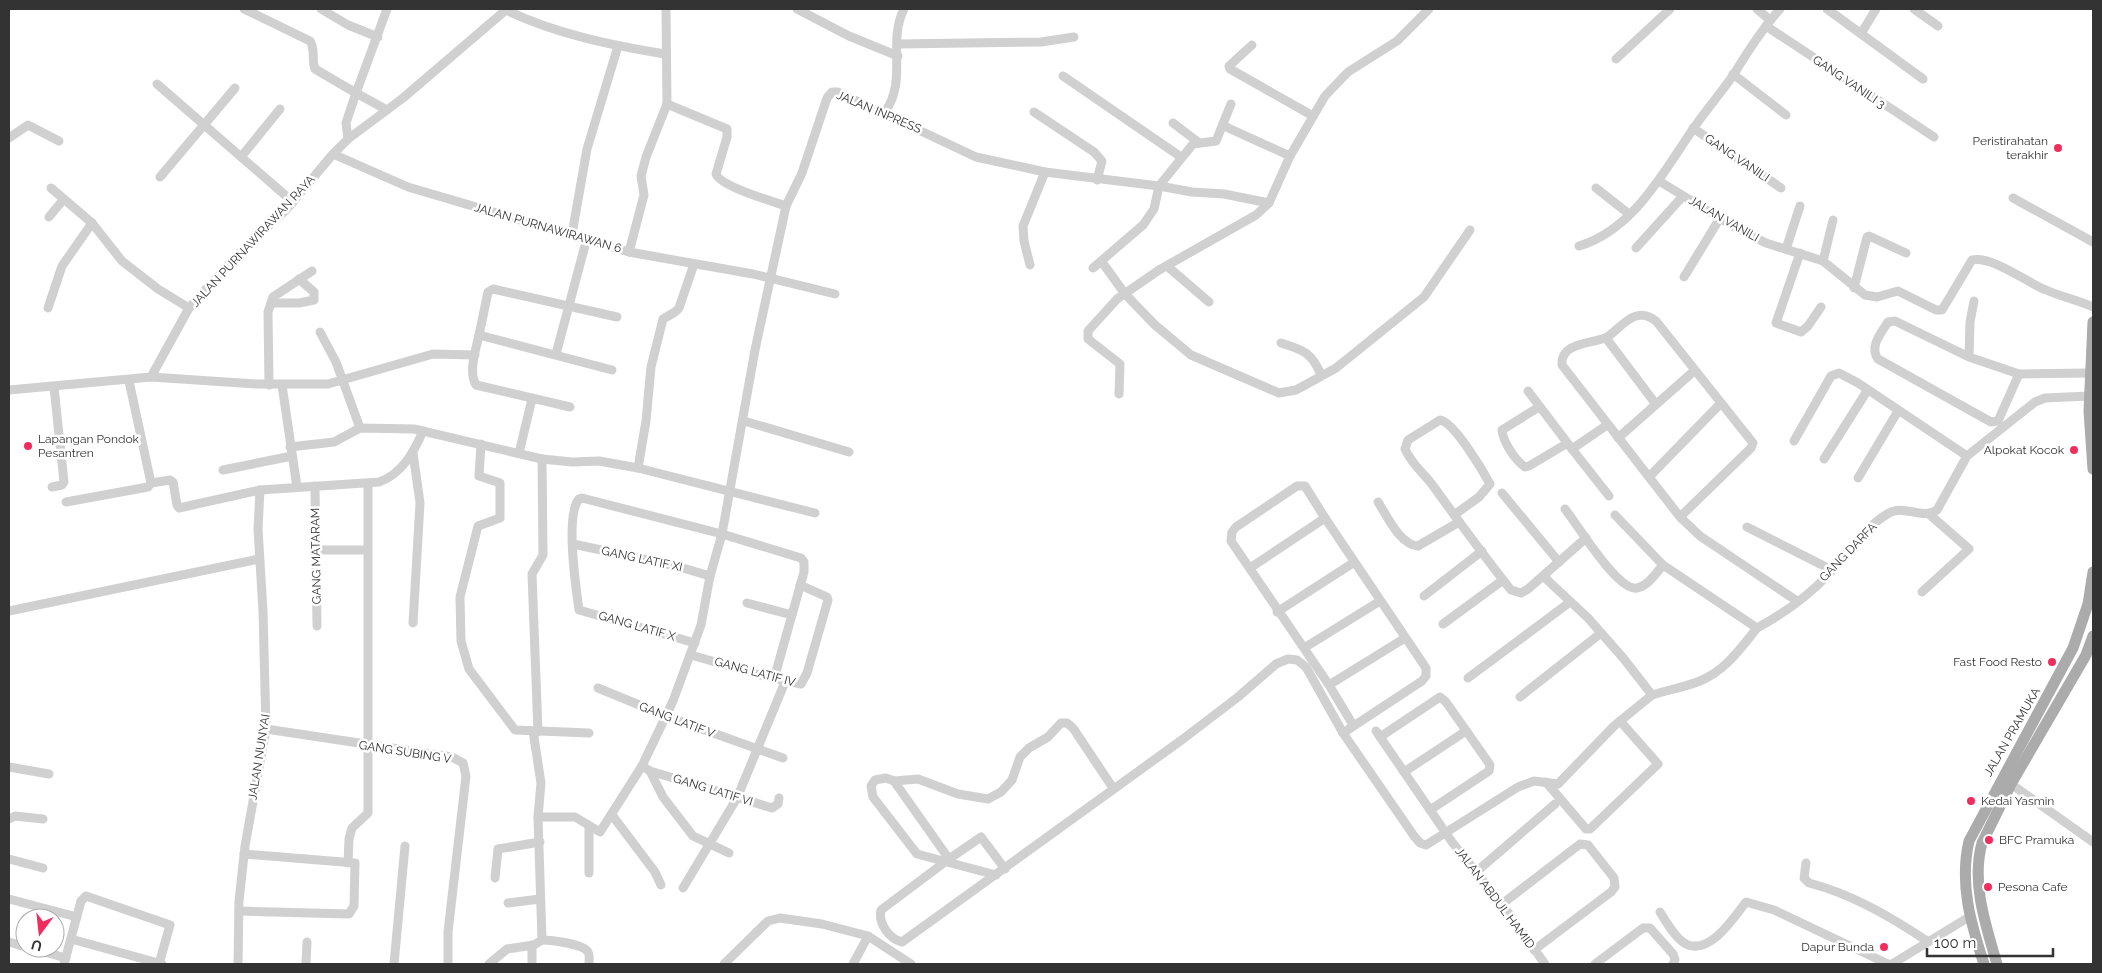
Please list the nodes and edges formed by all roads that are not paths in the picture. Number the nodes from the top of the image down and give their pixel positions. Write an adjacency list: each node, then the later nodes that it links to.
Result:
1 (244, 9): 32 (street)
2 (321, 9): 19 (street)
3 (387, 9): 19 (street)
4 (666, 9): 24 (street)
5 (797, 9): 15 (street)
6 (904, 9): 21 (street)
7 (1429, 9): 40 (street)
8 (1670, 9): 26 (street)
9 (1757, 9): 16 (street, GANG VANILI 3)
10 (1780, 9): 16 (street)
11 (1827, 9): 18 (street)
12 (1876, 9): 18 (street)
13 (1914, 9): 17 (street)
14 (506, 10): 23 (street); 36 (street, JALAN PURNAWIRAWAN RAYA)
15 (809, 11): 25 (street)
16 (1768, 23): 27 (street); 45 (street, GANG VANILI 3)
17 (1938, 26)
18 (1862, 32): 29 (street)
19 (378, 37): 32 (street)
20 (1074, 38): 21 (street)
21 (897, 44): 25 (street)
22 (1252, 45): 40 (street)
23 (618, 46): 24 (street); 75 (street)
24 (665, 54): 33 (street)
25 (898, 56): 37 (street)
26 (1616, 59)
27 (1734, 74): 39 (street); 44 (street)
28 (1063, 76): 53 (street)
29 (1923, 79)
30 (157, 84): 42 (street)
31 (235, 88): 42 (street)
32 (356, 93): 36 (street); 47 (street)
33 (667, 104): 67 (street); 81 (street)
34 (1231, 104): 43 (street)
35 (280, 109): 52 (street)
36 (387, 110): 47 (street, JALAN PURNAWIRAWAN RAYA)
37 (885, 112): 54 (street, JALAN INPRESS); 67 (street, JALAN INPRESS)
38 (1034, 112): 56 (street)
39 (1786, 115)
40 (1313, 116): 51 (street)
41 (1173, 123): 49 (street)
42 (204, 125): 52 (street); 55 (street)
43 (1224, 126): 49 (street); 51 (street)
44 (1693, 128): 57 (street); 61 (street, GANG VANILI)
45 (1934, 137)
46 (9, 138): 48 (street)
47 (348, 139): 50 (street, JALAN PURNAWIRAWAN RAYA)
48 (59, 141)
49 (1198, 142): 53 (street)
50 (333, 154): 65 (street, JALAN PURNAWIRAWAN RAYA); 75 (street, JALAN PURNAWIRAWAN 6)
51 (1290, 156): 66 (street)
52 (241, 157): 65 (street)
53 (1181, 157): 58 (street)
54 (1045, 172): 56 (street, JALAN INPRESS); 87 (street)
55 (160, 177)
56 (1097, 180): 58 (street, JALAN INPRESS)
57 (1659, 181): 62 (street, JALAN VANILI); 69 (street)
58 (1159, 186): 66 (street, JALAN INPRESS); 85 (street)
59 (51, 188): 64 (street)
60 (1596, 188): 69 (street)
61 (1781, 188)
62 (1683, 196): 71 (street, JALAN VANILI); 79 (street)
63 (2013, 198): 77 (street)
64 (63, 200): 70 (street); 73 (street)
65 (293, 202): 104 (street, JALAN PURNAWIRAWAN RAYA)
66 (1269, 203): 88 (street)
67 (786, 206): 93 (street, JALAN INPRESS)
68 (1800, 206): 80 (street)
69 (1629, 214): 78 (street)
70 (49, 217)
71 (1720, 218): 80 (street, JALAN VANILI); 91 (street)
72 (1833, 220): 84 (street)
73 (92, 224): 103 (street); 104 (street)
74 (1470, 230): 118 (street)
75 (572, 234): 76 (street, JALAN PURNAWIRAWAN 6)
76 (586, 238): 81 (street, JALAN PURNAWIRAWAN 6); 100 (street)
77 (2093, 242)
78 (1579, 246)
79 (1636, 248)
80 (1786, 249): 82 (street, JALAN VANILI)
81 (629, 252): 86 (street, JALAN PURNAWIRAWAN 6)
82 (1800, 253): 84 (street, JALAN VANILI); 101 (street)
83 (1906, 253): 94 (street)
84 (1823, 261): 94 (street, JALAN VANILI)
85 (1102, 262): 89 (street); 96 (street)
86 (694, 264): 93 (street, JALAN PURNAWIRAWAN 6); 151 (street)
87 (1030, 265)
88 (1167, 266): 96 (street); 98 (street)
89 (1093, 268)
90 (312, 271): 92 (street)
91 (1684, 277)
92 (299, 279): 99 (street); 99 (street)
93 (770, 279): 95 (street, JALAN PURNAWIRAWAN 6); 136 (street, JALAN INPRESS)
94 (1854, 288): 102 (street, JALAN VANILI)
95 (835, 294)
96 (1125, 294): 118 (street); 128 (street)
97 (1974, 301): 113 (street)
98 (1209, 302)
99 (271, 303): 122 (street)
100 (569, 306): 105 (street); 108 (street); 111 (street)
101 (1822, 306)
102 (2093, 307)
103 (48, 308)
104 (190, 308): 119 (street, JALAN PURNAWIRAWAN RAYA)
105 (617, 317)
106 (2093, 322): 116 (main road)
107 (320, 332): 120 (street)
108 (479, 335): 111 (street); 112 (street)
109 (1606, 338): 115 (street); 131 (street); 137 (street)
110 (1281, 343): 118 (street)
111 (556, 354): 114 (street)
112 (475, 355): 120 (street); 130 (street)
113 (1969, 356): 117 (street); 117 (street)
114 (612, 370)
115 (1694, 371): 131 (street); 132 (street)
116 (2090, 373): 117 (street); 129 (main road)
117 (2019, 374)
118 (1321, 375)
119 (151, 377): 121 (street); 122 (street)
120 (342, 379): 123 (street); 138 (street)
121 (129, 381): 124 (street); 156 (street)
122 (269, 385): 123 (street)
123 (282, 385): 144 (street)
124 (54, 387): 125 (street); 160 (street)
125 (9, 390)
126 (1528, 391): 134 (street)
127 (1867, 391): 135 (street); 141 (street); 150 (street)
128 (1118, 394)
129 (2089, 396): 148 (street); 152 (main road)
130 (532, 399): 133 (street); 147 (street)
131 (1655, 403): 140 (street)
132 (1721, 403): 154 (street); 171 (street)
133 (570, 407)
134 (1540, 407): 143 (street); 143 (street)
135 (1898, 411): 148 (street); 155 (street)
136 (744, 421): 145 (street); 161 (street, JALAN INPRESS)
137 (1607, 425): 140 (street); 143 (street)
138 (360, 428): 139 (street); 144 (street)
139 (423, 431): 142 (street); 146 (street)
140 (1618, 438): 154 (street)
141 (1794, 441)
142 (481, 444): 147 (street); 225 (street)
143 (1569, 447): 164 (street)
144 (291, 452): 153 (street); 158 (street)
145 (849, 452)
146 (413, 453): 157 (street); 202 (street)
147 (519, 453): 149 (street)
148 (1967, 456): 169 (street)
149 (542, 459): 151 (street); 225 (street)
150 (1824, 459)
151 (638, 468): 161 (street)
152 (2093, 469)
153 (223, 470)
154 (1648, 476): 171 (street)
155 (1858, 478)
156 (151, 483): 162 (street); 165 (street)
157 (368, 484): 159 (street); 179 (street)
158 (297, 486): 159 (street); 162 (street)
159 (315, 486): 178 (street, GANG MATARAM)
160 (52, 487)
161 (728, 489): 168 (street); 175 (street, JALAN INPRESS)
162 (260, 490): 181 (street, JALAN NUNYAI)
163 (1502, 493): 182 (street)
164 (1609, 496)
165 (66, 502)
166 (1378, 502): 173 (street)
167 (1565, 509): 176 (street)
168 (815, 513)
169 (1929, 514): 186 (street, GANG DARFA); 192 (street)
170 (1615, 515): 184 (street)
171 (1680, 517): 195 (street)
172 (1325, 518): 183 (street); 185 (street); 185 (street)
173 (1456, 519): 173 (street); 180 (street)
174 (1747, 527): 186 (street)
175 (722, 534): 177 (street); 188 (street, JALAN INPRESS); 191 (street)
176 (1586, 538): 182 (street); 184 (street)
177 (573, 544): 188 (street, GANG LATIF XI); 209 (street, GANG LATIF X)
178 (316, 550): 179 (street); 204 (street, GANG MATARAM)
179 (366, 550): 229 (street)
180 (1482, 551): 190 (street); 193 (street)
181 (259, 559): 199 (street); 224 (street, JALAN NUNYAI)
182 (1559, 562): 189 (street)
183 (1353, 563): 194 (street); 200 (street)
184 (1663, 565): 205 (street)
185 (1250, 568): 200 (street)
186 (1832, 570): 195 (street, GANG DARFA)
187 (2093, 572): 198 (main road, JALAN PRAMUKA)
188 (710, 576): 209 (street, JALAN INPRESS)
189 (1544, 576): 190 (street); 196 (street)
190 (1503, 580): 203 (street)
191 (800, 586): 201 (street); 216 (street, GANG LATIF IV)
192 (1922, 592)
193 (1424, 596)
194 (1380, 601): 208 (street); 210 (street)
195 (1797, 601): 205 (street, GANG DARFA)
196 (1570, 602): 206 (street); 214 (street)
197 (747, 603): 201 (street)
198 (2090, 605): 211 (main road, JALAN PRAMUKA)
199 (9, 611)
200 (1277, 612): 210 (street)
201 (792, 615): 215 (street)
202 (413, 623)
203 (1443, 624)
204 (317, 626)
205 (1757, 628): 219 (street, GANG DARFA)
206 (1601, 633): 219 (street); 220 (street)
207 (2093, 636): 213 (main road, JALAN PRAMUKA)
208 (1405, 638): 217 (street); 223 (street)
209 (695, 643): 212 (street, JALAN INPRESS)
210 (1304, 648): 217 (street)
211 (2073, 648): 213 (main road); 275 (main road, JALAN PRAMUKA)
212 (691, 654): 215 (street, GANG LATIF IV); 221 (street, JALAN INPRESS)
213 (2086, 655): 238 (main road, JALAN PRAMUKA)
214 (1468, 678)
215 (774, 679): 216 (street, GANG LATIF IV)
216 (785, 682): 230 (street)
217 (1329, 685): 223 (street)
218 (598, 688): 221 (street, GANG LATIF V)
219 (1652, 695): 222 (street)
220 (1520, 697)
221 (666, 716): 230 (street, GANG LATIF V); 233 (street, JALAN INPRESS)
222 (1620, 721): 237 (street); 237 (street)
223 (1353, 725): 228 (street)
224 (266, 729): 229 (street, GANG SUBING V); 255 (street, JALAN NUNYAI)
225 (535, 731): 227 (street); 245 (street)
226 (1466, 731): 234 (street); 234 (street, JALAN ABDUL HAMID); 243 (street)
227 (589, 733)
228 (1343, 733): 239 (street); 249 (street)
229 (368, 746): 258 (street); 288 (street, GANG SUBING V)
230 (758, 750): 231 (street, GANG LATIF V); 240 (street)
231 (783, 758)
232 (9, 767): 235 (street)
233 (646, 769): 240 (street, GANG LATIF VI); 244 (street, JALAN INPRESS); 252 (street)
234 (1404, 772): 243 (street, JALAN ABDUL HAMID)
235 (49, 774)
236 (894, 781): 239 (street); 257 (street); 257 (street)
237 (1546, 782): 249 (street)
238 (2011, 784): 251 (street); 301 (main road, JALAN PRAMUKA)
239 (1113, 788): 261 (street)
240 (737, 798): 241 (street, GANG LATIF VI); 252 (street)
241 (779, 798)
242 (1554, 804): 262 (street)
243 (1430, 810): 249 (street, JALAN ABDUL HAMID)
244 (612, 814): 248 (street, JALAN INPRESS); 266 (street)
245 (538, 817): 248 (street); 250 (street)
246 (9, 819): 247 (street)
247 (43, 820)
248 (589, 827): 263 (street)
249 (1444, 832): 262 (street, JALAN ABDUL HAMID)
250 (540, 842): 265 (street); 269 (street)
251 (2093, 842)
252 (710, 843): 254 (street); 267 (street)
253 (405, 846): 287 (street)
254 (729, 853)
255 (244, 854): 258 (street); 272 (street, JALAN NUNYAI)
256 (9, 859): 260 (street)
257 (947, 861): 261 (street); 264 (street); 264 (street)
258 (348, 863): 272 (street)
259 (1806, 863): 279 (street)
260 (42, 868)
261 (1005, 869): 264 (street)
262 (1476, 872): 271 (street, JALAN ABDUL HAMID)
263 (589, 874)
264 (996, 875)
265 (495, 878)
266 (661, 886)
267 (683, 888)
268 (9, 899): 274 (street)
269 (540, 899): 270 (street); 278 (street)
270 (508, 903)
271 (1502, 904): 282 (street, JALAN ABDUL HAMID); 282 (street)
272 (239, 912): 285 (street, JALAN NUNYAI)
273 (1660, 912): 298 (street)
274 (77, 917): 277 (street); 284 (street)
275 (1969, 917): 279 (street); 300 (main road, JALAN PRAMUKA)
276 (868, 936): 292 (street); 293 (street); 294 (street)
277 (71, 939): 283 (street); 284 (street)
278 (542, 940): 281 (street); 291 (street)
279 (1927, 941): 299 (street)
280 (308, 942): 286 (street)
281 (532, 945): 289 (street); 290 (street)
282 (1534, 950): 295 (street, JALAN ABDUL HAMID)
283 (65, 961)
284 (160, 964)
285 (238, 964)
286 (306, 964)
287 (394, 964)
288 (448, 964)
289 (489, 964)
290 (532, 964)
291 (590, 964)
292 (724, 964)
293 (853, 964)
294 (909, 964)
295 (1545, 964)
296 (1595, 964): 297 (street)
297 (1673, 964)
298 (1888, 964)
299 (1892, 964)
300 (1984, 964)
301 (1997, 964)

